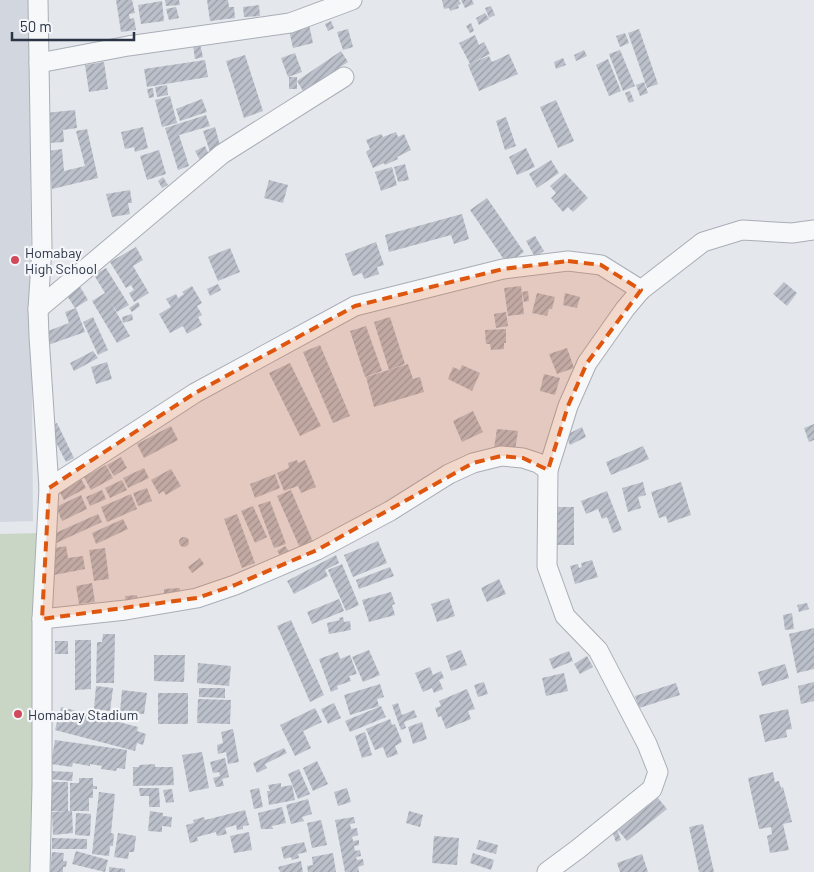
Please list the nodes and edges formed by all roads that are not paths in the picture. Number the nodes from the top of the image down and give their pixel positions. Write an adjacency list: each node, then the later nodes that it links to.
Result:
1 (38, 0): 3 (street)
2 (352, 0): 3 (street)
3 (39, 63): 7 (street)
4 (344, 77): 7 (street)
5 (814, 230): 6 (street)
6 (641, 290): 8 (street); 9 (street)
7 (38, 309): 9 (street)
8 (548, 470): 10 (street); 12 (street)
9 (49, 488): 10 (street)
10 (42, 619): 11 (street)
11 (40, 872)
12 (547, 872)

